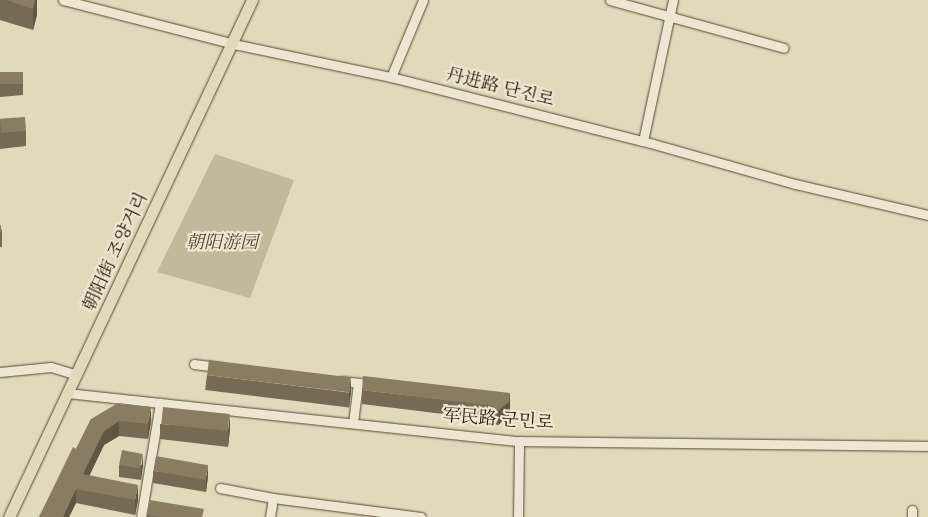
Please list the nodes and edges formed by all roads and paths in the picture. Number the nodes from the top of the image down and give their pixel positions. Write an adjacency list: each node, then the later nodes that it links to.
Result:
1 (63, 0): 7 (street, 丹进路 단진로)
2 (252, 0): 7 (main road, 朝阳街 조양거리)
3 (423, 0): 9 (street)
4 (610, 0): 6 (street)
5 (673, 0): 6 (street)
6 (668, 17): 8 (street); 10 (street)
7 (234, 44): 9 (street, 丹进路 단진로); 15 (main road, 朝阳街 조양거리)
8 (784, 48)
9 (391, 77): 10 (street, 丹进路 단진로)
10 (643, 141): 11 (street, 丹进路 단진로)
11 (928, 215)
12 (194, 364): 13 (street)
13 (232, 368)
14 (0, 372): 15 (street)
15 (77, 375): 19 (main road, 朝阳街 조양거리)
16 (329, 379): 17 (street)
17 (358, 383): 18 (street); 21 (street)
18 (386, 386)
19 (67, 393): 20 (street, 军民路 군민로); 27 (main road, 朝阳街 조양거리)
20 (160, 403): 21 (street, 军民路 군민로); 28 (street)
21 (353, 423): 22 (street, 军民路 군민로)
22 (519, 441): 23 (street, 军民路 군민로); 31 (street)
23 (928, 446)
24 (220, 488): 25 (street)
25 (273, 498): 26 (street); 29 (street)
26 (370, 514): 30 (street)
27 (9, 517)
28 (141, 517)
29 (270, 517)
30 (421, 517)
31 (518, 517)

